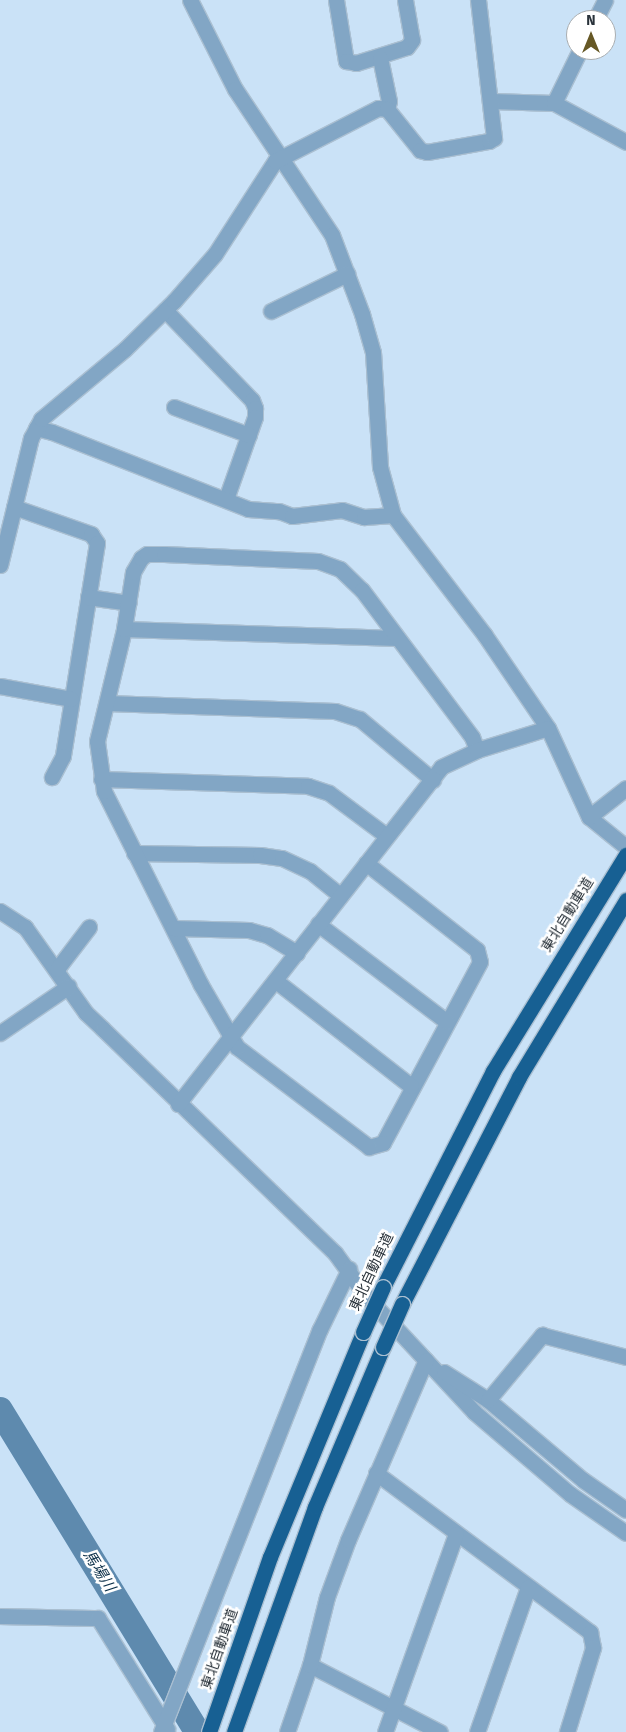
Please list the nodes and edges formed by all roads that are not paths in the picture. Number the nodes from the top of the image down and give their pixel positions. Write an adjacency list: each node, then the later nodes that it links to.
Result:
1 (190, 0): 11 (street)
2 (336, 0): 5 (street)
3 (404, 0): 5 (street)
4 (478, 0): 7 (street)
5 (380, 58): 9 (street)
6 (575, 60): 8 (street)
7 (491, 101): 8 (street); 9 (street)
8 (554, 103): 10 (street)
9 (387, 109): 11 (street)
10 (624, 137)
11 (282, 155): 12 (street); 13 (street)
12 (346, 274): 14 (street); 20 (street)
13 (165, 310): 16 (street); 17 (street)
14 (271, 311)
15 (174, 407): 17 (street)
16 (36, 428): 18 (street); 19 (street)
17 (249, 435): 18 (street)
18 (226, 499): 20 (street)
19 (14, 507): 21 (street); 22 (street)
20 (393, 515): 29 (street)
21 (0, 565)
22 (88, 597): 23 (street); 27 (street)
23 (128, 603): 24 (street); 25 (street)
24 (124, 629): 25 (street); 28 (street)
25 (397, 638): 30 (street)
26 (0, 686): 27 (street)
27 (71, 699): 31 (street)
28 (107, 703): 32 (street); 33 (street)
29 (548, 728): 30 (street); 35 (street)
30 (477, 750): 33 (street)
31 (52, 777)
32 (101, 779): 36 (street); 38 (street)
33 (433, 780): 36 (street)
34 (626, 788): 35 (street)
35 (589, 817): 37 (street)
36 (388, 836): 40 (street)
37 (626, 847)
38 (134, 853): 41 (street); 46 (street)
39 (626, 855): 70 (highway, 東北自動車道, bridge)
40 (366, 863): 41 (street); 51 (street)
41 (340, 895): 44 (street)
42 (626, 900): 69 (highway, bridge)
43 (0, 911): 48 (street)
44 (318, 924): 47 (street); 51 (street)
45 (89, 927): 48 (street)
46 (173, 928): 47 (street); 53 (street)
47 (297, 952): 49 (street)
48 (57, 970): 50 (street)
49 (276, 981): 53 (street); 54 (street)
50 (69, 986): 52 (street); 55 (street)
51 (447, 1022): 54 (street)
52 (0, 1033)
53 (231, 1037): 54 (street); 55 (street)
54 (411, 1086)
55 (178, 1104): 56 (street)
56 (349, 1269): 58 (street); 68 (street)
57 (626, 1357): 59 (street)
58 (426, 1360): 59 (street); 60 (street); 62 (street)
59 (488, 1400): 61 (street)
60 (376, 1473): 63 (street); 66 (street)
61 (626, 1510)
62 (626, 1533)
63 (456, 1534): 64 (street); 67 (street)
64 (528, 1587): 74 (street); 75 (street)
65 (0, 1616): 68 (street)
66 (310, 1665): 67 (street); 71 (street)
67 (394, 1707): 72 (street); 73 (street)
68 (165, 1730)
69 (235, 1731)
70 (209, 1732)
71 (287, 1732)
72 (385, 1732)
73 (440, 1732)
74 (478, 1732)
75 (567, 1732)

